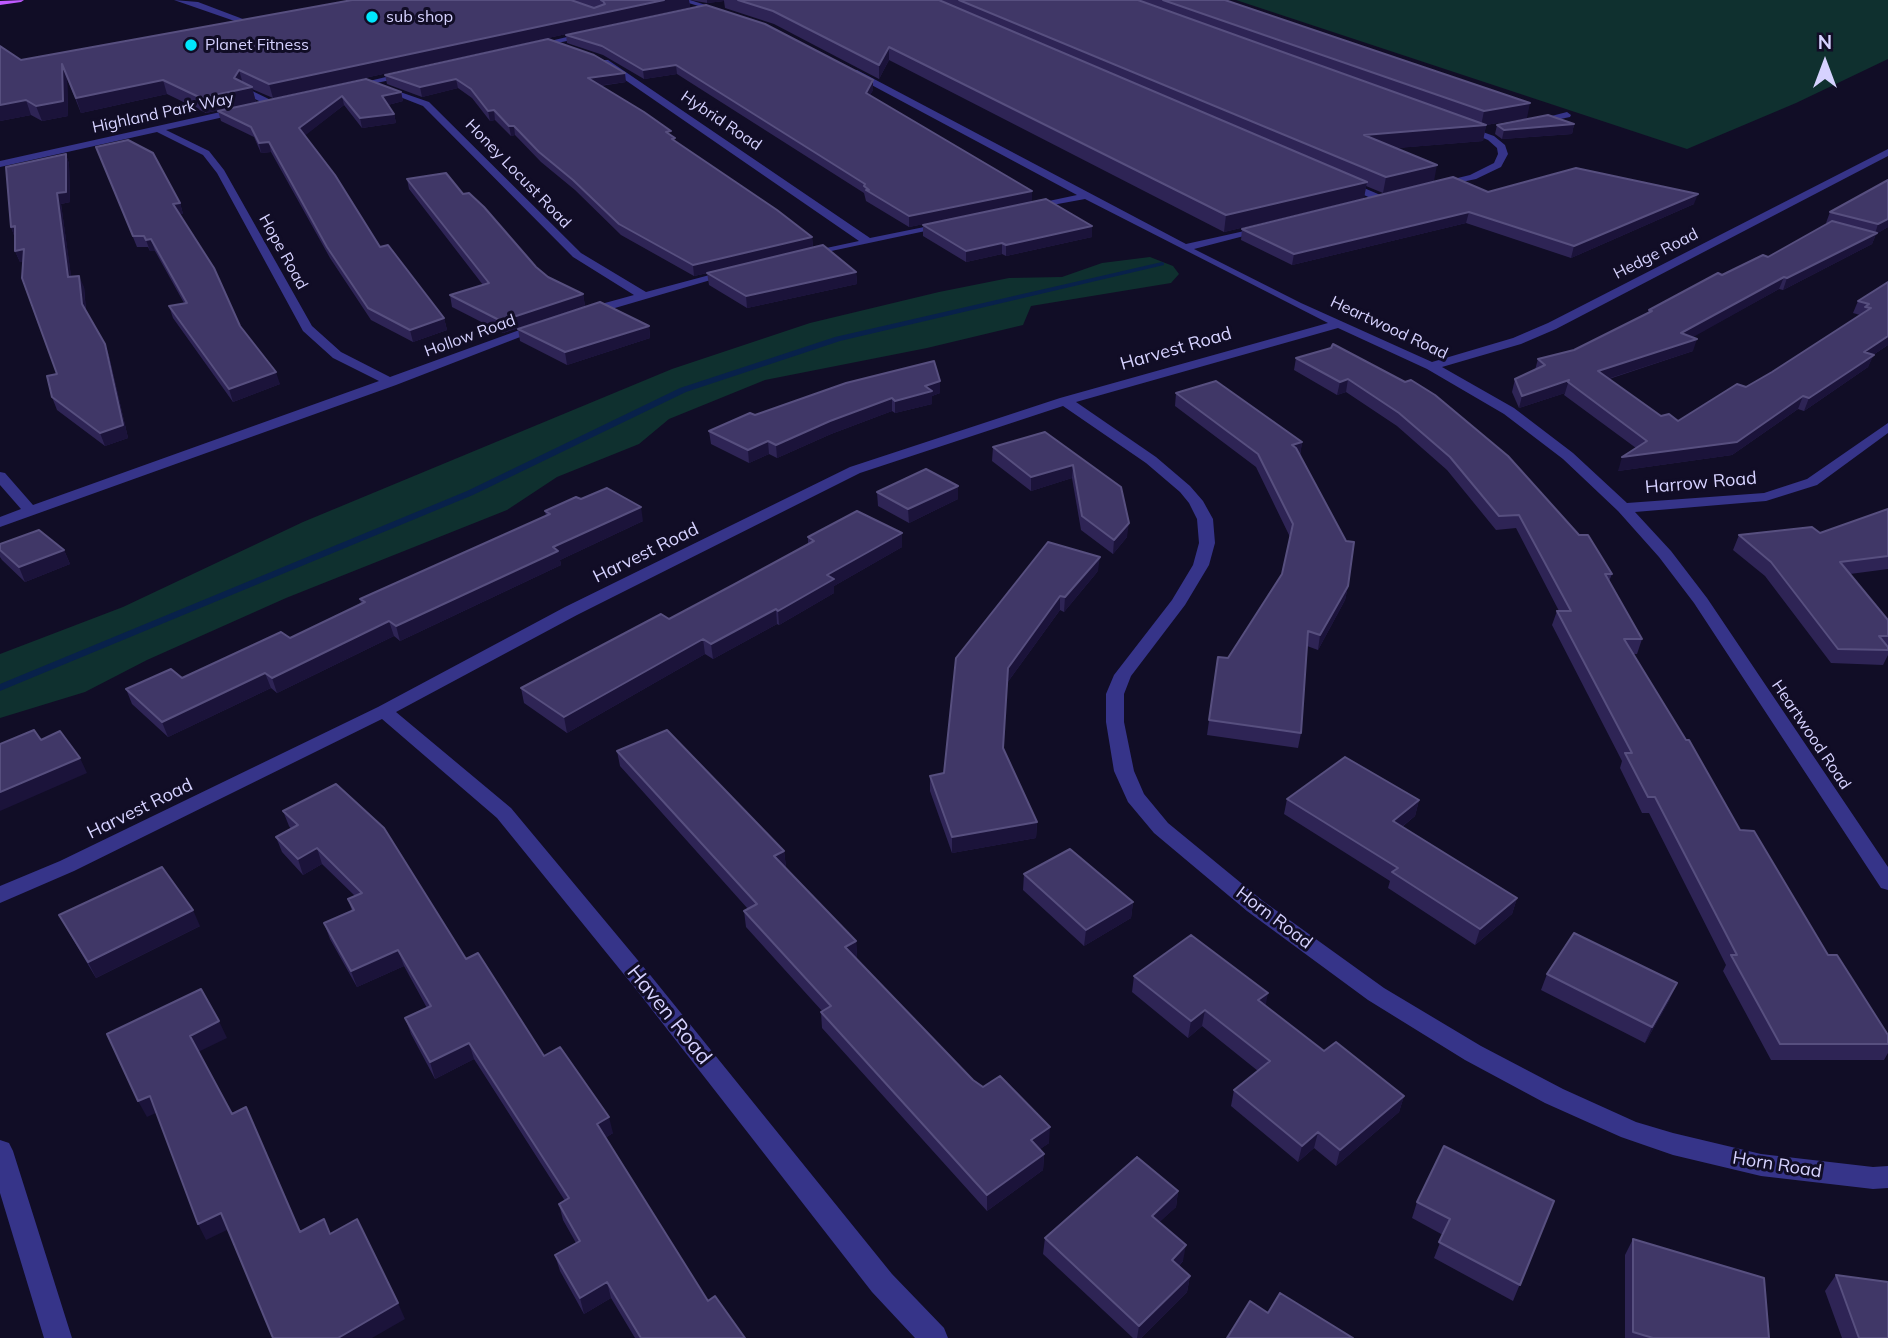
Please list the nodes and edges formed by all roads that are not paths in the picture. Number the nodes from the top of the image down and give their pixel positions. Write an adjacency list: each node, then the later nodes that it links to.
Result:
1 (21, 0): 5 (main road)
2 (177, 0): 4 (street)
3 (682, 0): 7 (street)
4 (197, 1): 10 (street)
5 (0, 3)
6 (731, 3): 7 (street)
7 (708, 8): 8 (street); 9 (street)
8 (685, 13)
9 (740, 17)
10 (252, 24)
11 (600, 31): 12 (street)
12 (548, 43): 13 (street); 14 (street)
13 (523, 48)
14 (573, 49)
15 (599, 59): 40 (street, Hybrid Road)
16 (839, 64): 33 (street, Heartwood Road)
17 (421, 71): 18 (street)
18 (369, 82): 19 (street); 44 (street, Honey Locust Road)
19 (345, 88)
20 (244, 90): 22 (street)
21 (284, 101): 22 (street, Highland Park Way)
22 (272, 104): 26 (street, Highland Park Way)
23 (1567, 115): 25 (street)
24 (1456, 123): 28 (street)
25 (1518, 125)
26 (158, 128): 30 (street, Highland Park Way); 49 (street, Hope Road)
27 (1493, 130): 28 (street)
28 (1480, 132): 32 (street)
29 (1888, 152): 48 (street, Hedge Road)
30 (0, 164)
31 (1335, 179): 35 (street)
32 (1421, 189)
33 (1087, 196): 37 (street); 41 (street, Heartwood Road)
34 (1395, 196): 35 (street)
35 (1381, 199): 36 (street)
36 (1368, 202)
37 (1010, 212)
38 (958, 223): 40 (street)
39 (1276, 225): 41 (street)
40 (867, 242): 42 (street)
41 (1184, 248): 47 (street, Heartwood Road)
42 (789, 259)
43 (751, 268): 44 (street)
44 (642, 295): 45 (street)
45 (576, 315)
46 (550, 323): 49 (street, Hollow Road)
47 (1339, 324): 48 (street, Heartwood Road); 50 (street, Harvest Road)
48 (1431, 366): 53 (street, Heartwood Road)
49 (391, 382): 54 (street, Hollow Road)
50 (1065, 401): 56 (street, Harvest Road); 60 (street, Horn Road)
51 (1888, 427): 53 (street, Harrow Road)
52 (0, 476): 54 (street)
53 (1623, 508): 57 (street, Heartwood Road)
54 (30, 511): 55 (street, Hollow Road)
55 (0, 522)
56 (384, 711): 58 (street, Harvest Road); 62 (street, Haven Road)
57 (1888, 883)
58 (0, 895)
59 (0, 1151): 61 (street)
60 (1888, 1177)
61 (58, 1338)
62 (934, 1338)

